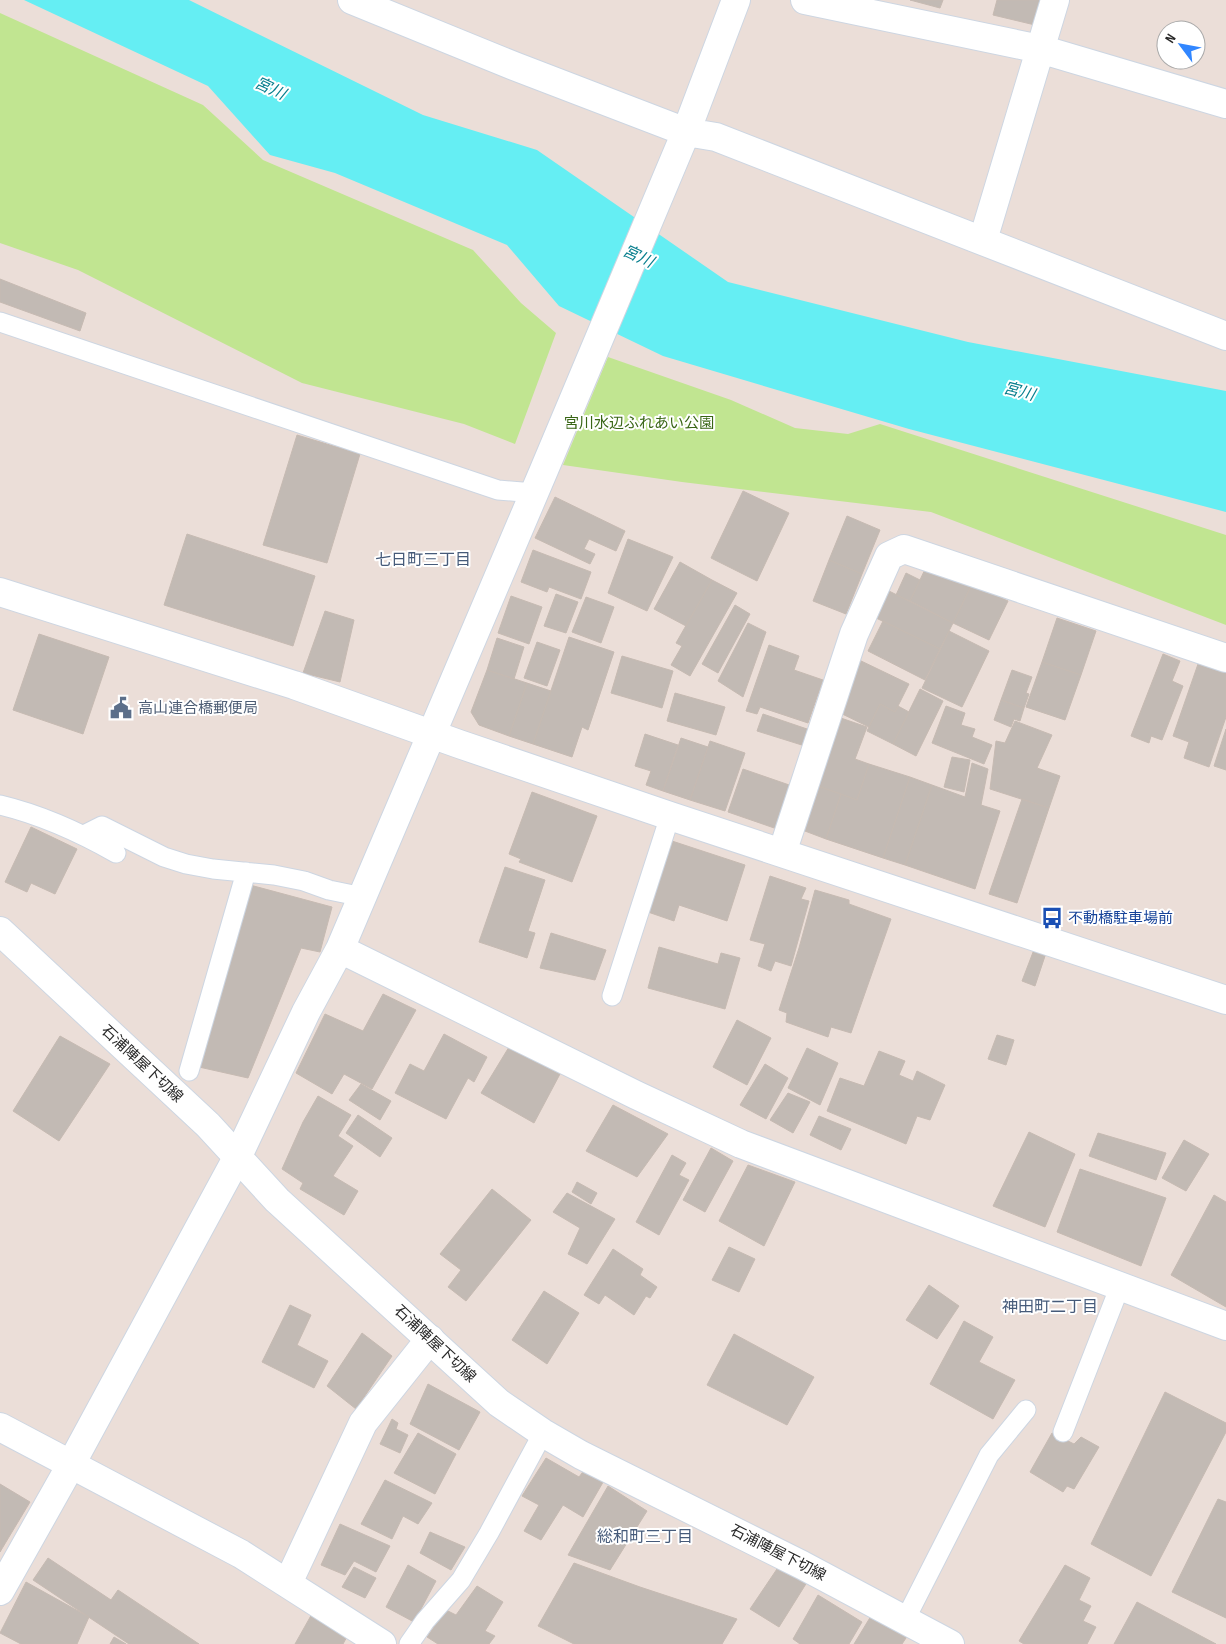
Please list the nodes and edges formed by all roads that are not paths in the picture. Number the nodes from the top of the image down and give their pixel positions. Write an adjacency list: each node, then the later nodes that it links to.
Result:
1 (352, 0): 7 (street)
2 (736, 0): 7 (street)
3 (805, 0): 5 (street)
4 (1055, 0): 5 (street)
5 (1040, 49): 6 (street); 8 (street)
6 (1226, 104)
7 (682, 141): 8 (street); 11 (street)
8 (983, 240): 10 (street)
9 (0, 322): 11 (lane)
10 (1226, 336)
11 (539, 482): 14 (street)
12 (0, 592): 14 (street)
13 (1226, 658): 18 (street)
14 (432, 734): 16 (street); 21 (street)
15 (0, 805): 17 (lane)
16 (670, 816): 18 (street); 24 (lane)
17 (84, 835): 19 (lane); 20 (lane)
18 (782, 853): 25 (street)
19 (116, 854)
20 (246, 872): 21 (lane); 26 (lane)
21 (363, 897): 23 (street)
22 (0, 931): 27 (street, 石浦陣屋下切線)
23 (340, 949): 27 (street); 28 (street)
24 (612, 996)
25 (1226, 1000)
26 (189, 1071)
27 (237, 1158): 30 (street, 石浦陣屋下切線); 35 (street)
28 (1120, 1286): 29 (street); 33 (lane)
29 (1226, 1326)
30 (430, 1339): 34 (street, 石浦陣屋下切線); 36 (street)
31 (1026, 1410): 38 (lane)
32 (0, 1427): 35 (street)
33 (1063, 1432)
34 (543, 1433): 38 (street, 石浦陣屋下切線); 40 (lane)
35 (71, 1465): 36 (street); 37 (street)
36 (288, 1583): 39 (street)
37 (0, 1591)
38 (905, 1620): 41 (street, 石浦陣屋下切線)
39 (382, 1644)
40 (409, 1644)
41 (950, 1644)

